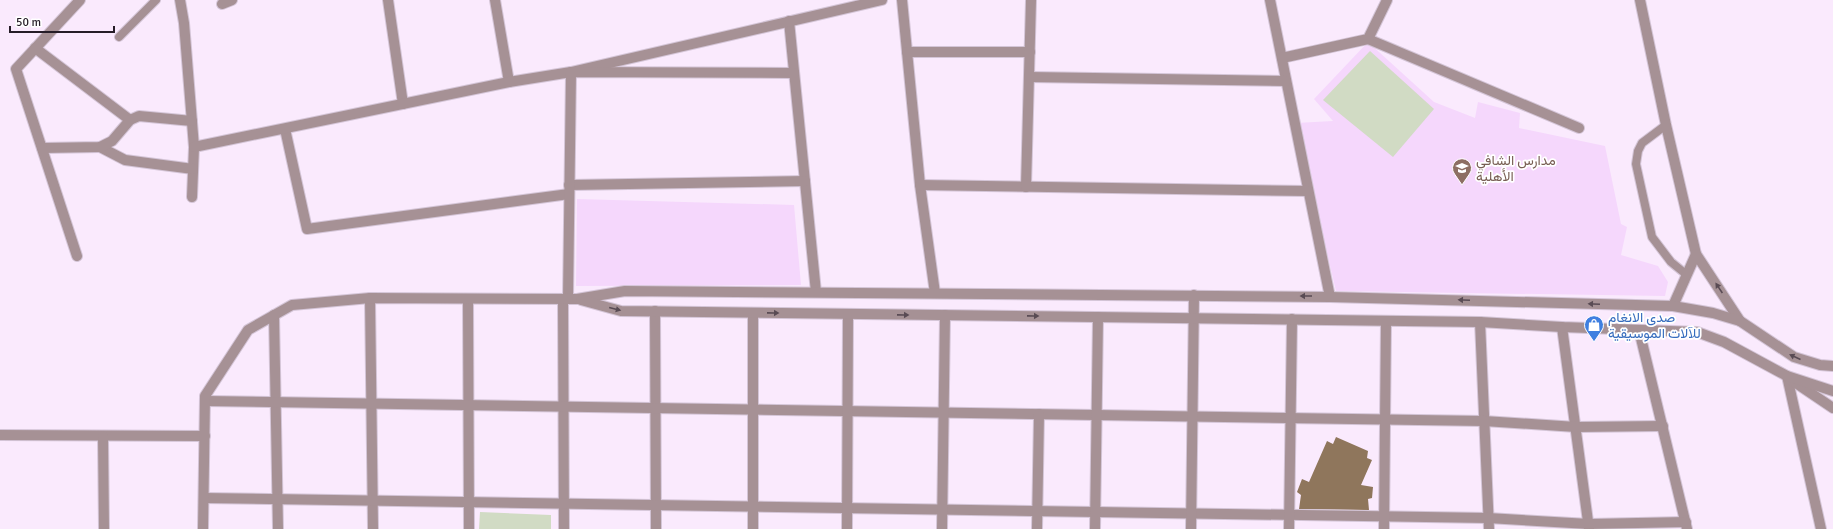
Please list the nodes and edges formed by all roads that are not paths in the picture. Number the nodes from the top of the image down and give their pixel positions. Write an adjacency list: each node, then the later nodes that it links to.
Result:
1 (80, 0): 17 (street)
2 (156, 0): 15 (lane)
3 (180, 0): 28 (street)
4 (232, 0): 13 (street)
5 (388, 0): 26 (street)
6 (495, 0): 25 (street)
7 (882, 0): 14 (street)
8 (902, 0): 18 (street)
9 (1032, 0): 19 (street)
10 (1270, 0): 20 (street)
11 (1387, 0): 16 (street)
12 (1640, 0): 29 (street)
13 (222, 4)
14 (789, 21): 21 (street); 22 (street)
15 (120, 37)
16 (1368, 39): 20 (street); 30 (street)
17 (35, 48): 27 (street); 34 (street)
18 (907, 52): 19 (street); 37 (street)
19 (1030, 52): 23 (street)
20 (1282, 58): 24 (street)
21 (571, 72): 22 (street); 25 (street); 39 (street)
22 (794, 73): 36 (street)
23 (1030, 77): 24 (street); 38 (street)
24 (1286, 81): 40 (street)
25 (509, 82): 26 (street)
26 (403, 104): 31 (street)
27 (130, 120): 28 (street); 32 (street)
28 (192, 121): 33 (street)
29 (1666, 125): 42 (street); 44 (lane)
30 (1579, 128)
31 (285, 129): 33 (street); 39 (street)
32 (100, 147): 34 (street); 35 (street)
33 (194, 147): 35 (street)
34 (42, 148): 43 (street)
35 (193, 169): 41 (street)
36 (805, 181): 39 (street); 45 (street)
37 (920, 185): 38 (street); 46 (street)
38 (1026, 187): 40 (street)
39 (569, 190): 51 (street)
40 (1308, 191): 48 (street)
41 (192, 197)
42 (1696, 254): 44 (street); 61 (street, one-way to 42)
43 (77, 256)
44 (1687, 275): 52 (street)
45 (816, 292): 46 (street); 51 (street)
46 (935, 293): 47 (street)
47 (1194, 296): 48 (street, one-way to 47); 59 (street)
48 (1330, 297): 52 (street, one-way to 48)
49 (370, 298): 50 (street); 56 (street); 71 (street)
50 (468, 299): 51 (street); 72 (street)
51 (569, 299): 53 (street, one-way to 53); 73 (street)
52 (1673, 306): 61 (street)
53 (655, 311): 54 (street); 74 (street)
54 (753, 313): 55 (street, one-way to 55); 76 (street)
55 (848, 314): 57 (street, one-way to 57); 77 (street)
56 (274, 315): 69 (street); 70 (street)
57 (945, 315): 58 (street, one-way to 58); 78 (street)
58 (1098, 317): 59 (street); 80 (street)
59 (1194, 318): 60 (street); 81 (street)
60 (1292, 320): 62 (street); 82 (street)
61 (1740, 320): 66 (street, one-way to 61)
62 (1386, 321): 63 (street); 83 (street)
63 (1480, 322): 64 (street); 84 (street)
64 (1562, 327): 65 (street); 86 (street)
65 (1639, 330): 67 (street); 85 (street)
66 (1833, 366)
67 (1787, 376): 68 (street); 75 (street); 123 (street)
68 (1833, 391)
69 (206, 401): 70 (street); 89 (street)
70 (276, 402): 71 (street); 91 (street)
71 (371, 404): 72 (street); 92 (street)
72 (468, 405): 73 (street); 93 (street)
73 (563, 407): 74 (street); 94 (street)
74 (656, 408): 76 (street); 95 (street)
75 (1833, 408)
76 (752, 410): 77 (street); 96 (street)
77 (847, 411): 78 (street); 97 (street)
78 (943, 413): 79 (street); 98 (street)
79 (1039, 414): 80 (street); 99 (street)
80 (1097, 415): 81 (street); 100 (street)
81 (1192, 416): 82 (street); 101 (street)
82 (1290, 418): 83 (street); 102 (street)
83 (1385, 420): 84 (street); 103 (street)
84 (1484, 421): 86 (street); 104 (street)
85 (1663, 426): 86 (street); 105 (street)
86 (1576, 427): 106 (street)
87 (0, 435): 88 (street)
88 (103, 436): 89 (street); 107 (street)
89 (205, 436): 90 (street)
90 (204, 498): 91 (street); 108 (street)
91 (278, 500): 92 (street); 109 (street)
92 (372, 501): 93 (street); 110 (street)
93 (469, 502): 94 (street); 111 (street)
94 (564, 504): 95 (street); 112 (street)
95 (656, 505): 96 (street); 113 (street)
96 (752, 508): 97 (street); 114 (street)
97 (847, 508): 98 (street); 115 (street)
98 (942, 510): 99 (street); 116 (street)
99 (1038, 511): 100 (street); 117 (street)
100 (1096, 512): 101 (street); 118 (street)
101 (1191, 513): 102 (street); 119 (street)
102 (1289, 515): 103 (street); 120 (street)
103 (1384, 516): 104 (street); 121 (street)
104 (1488, 518): 106 (street); 122 (street)
105 (1687, 526): 106 (street)
106 (1589, 527)
107 (104, 529)
108 (203, 529)
109 (278, 529)
110 (373, 529)
111 (469, 529)
112 (564, 529)
113 (656, 529)
114 (753, 529)
115 (847, 529)
116 (942, 529)
117 (1038, 529)
118 (1095, 529)
119 (1191, 529)
120 (1289, 529)
121 (1384, 529)
122 (1489, 529)
123 (1821, 529)

